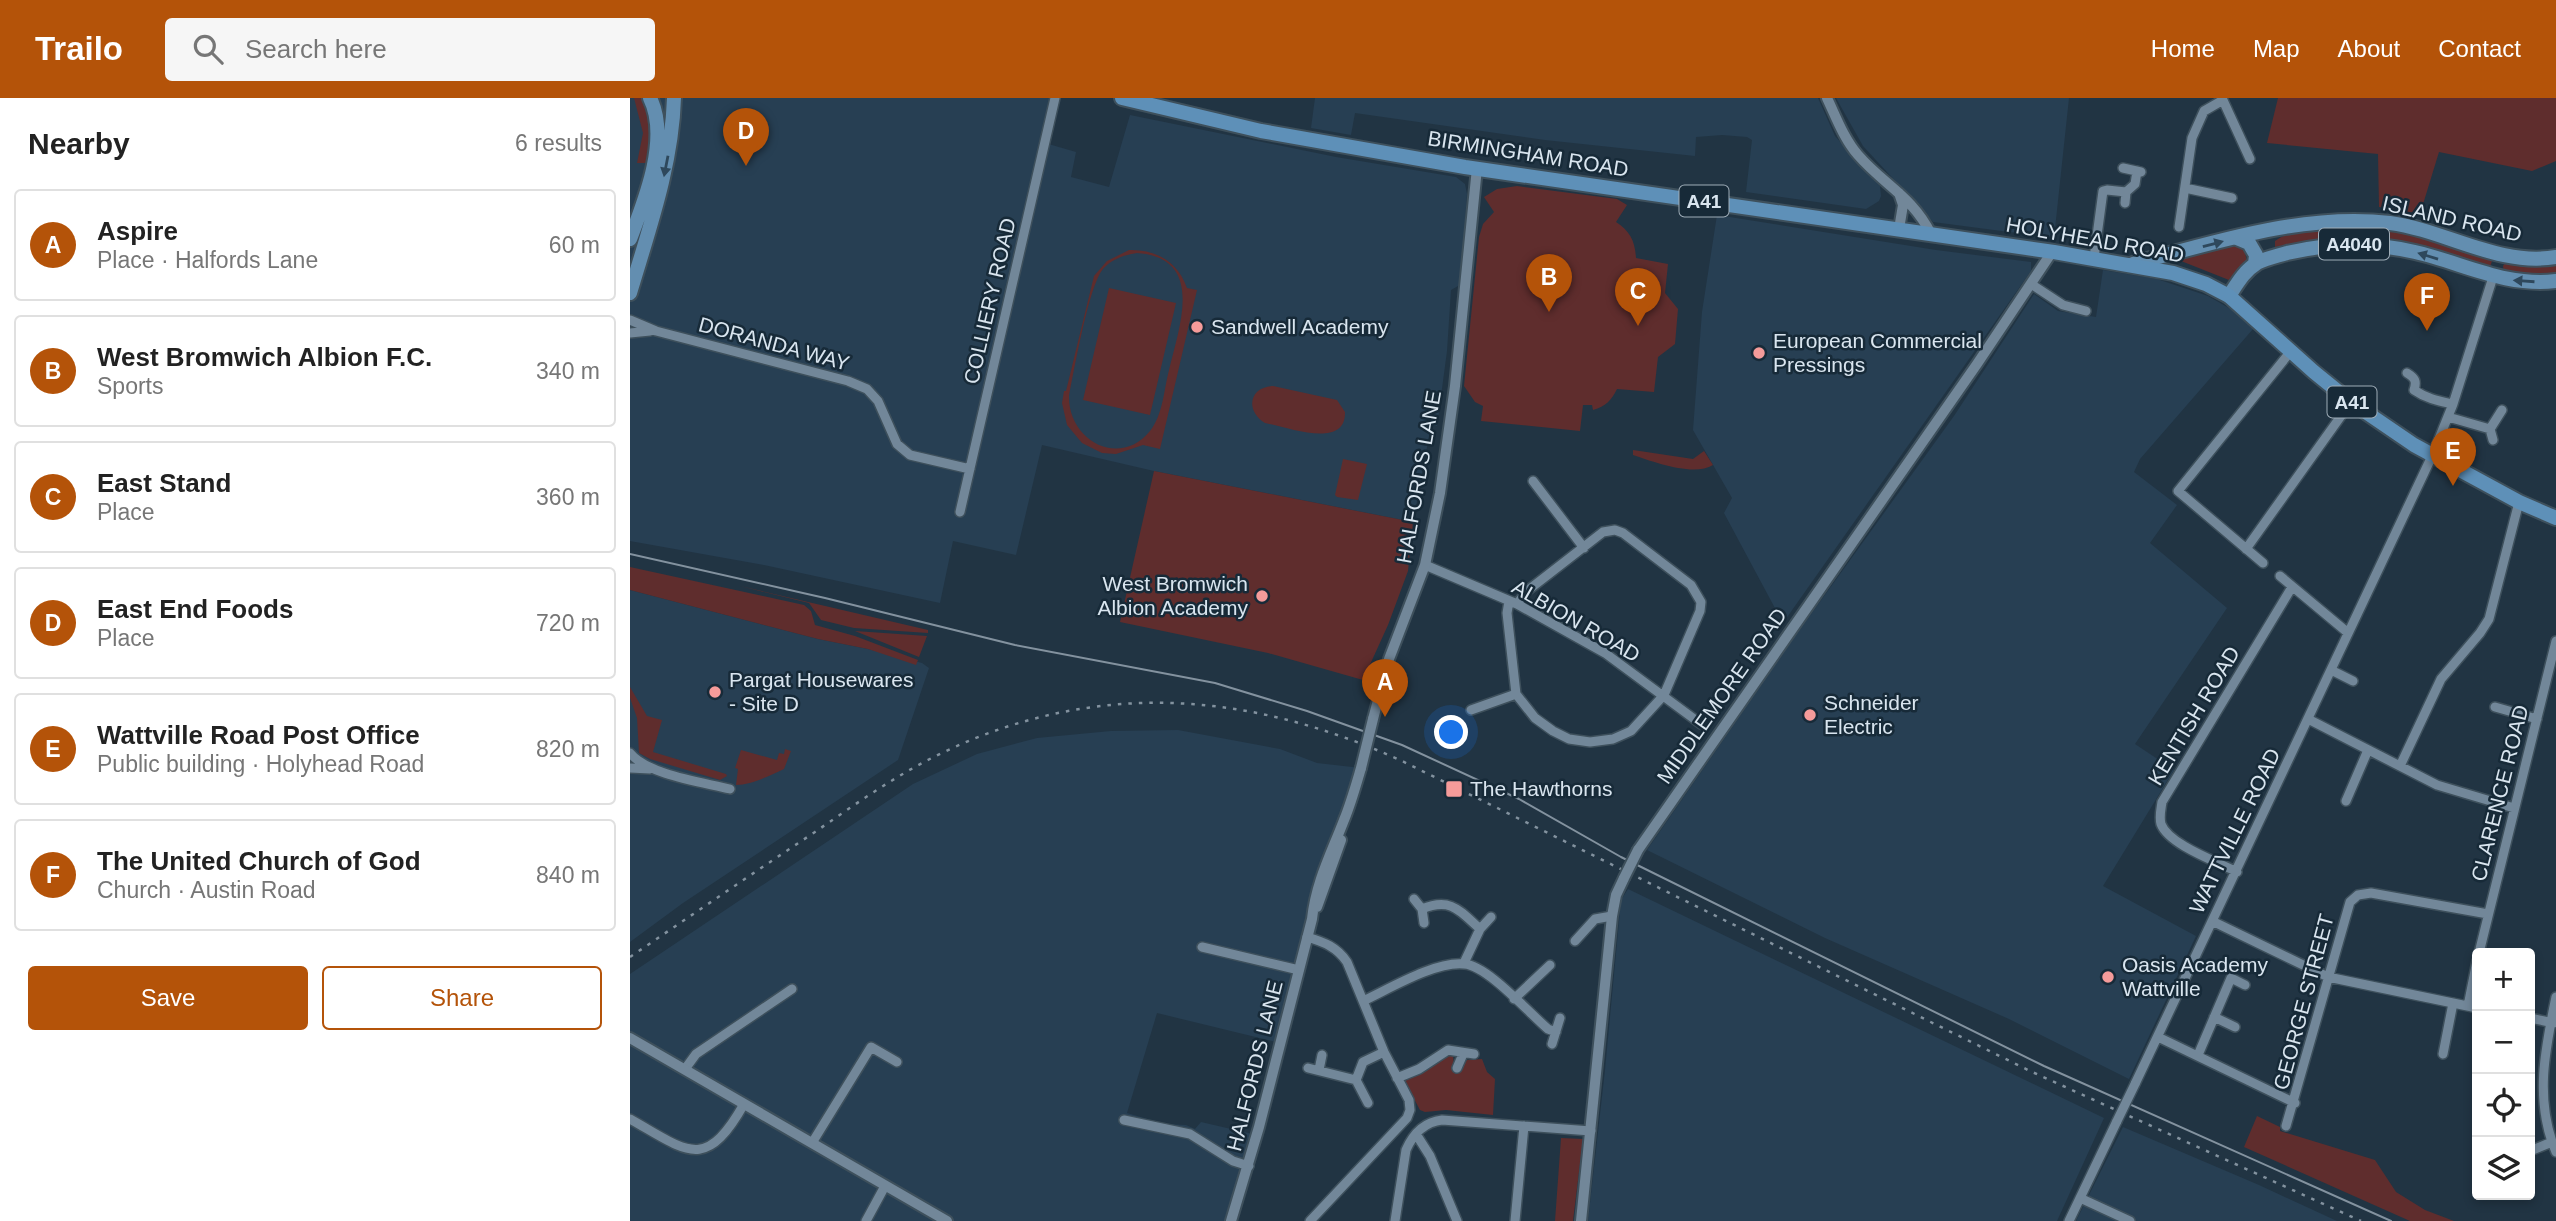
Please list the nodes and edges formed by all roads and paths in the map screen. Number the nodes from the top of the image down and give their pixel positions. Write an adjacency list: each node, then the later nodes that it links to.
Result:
1 (650, 98): 20 (main road)
2 (674, 98): 31 (main road, one-way to 31)
3 (1055, 98): 46 (street, COLLIERY ROAD)
4 (1122, 98): 9 (highway, BIRMINGHAM ROAD / A41)
5 (1827, 98): 11 (street)
6 (2222, 99): 7 (street); 10 (street)
7 (2250, 159)
8 (2123, 168): 12 (street)
9 (1477, 169): 16 (highway, BIRMINGHAM ROAD / A41); 54 (street, HALFORDS LANE)
10 (2185, 188): 13 (street); 15 (street)
11 (1898, 190): 16 (street); 18 (street)
12 (2126, 192): 14 (street); 25 (street)
13 (2232, 198)
14 (2125, 204)
15 (2179, 227)
16 (1899, 229): 18 (highway, BIRMINGHAM ROAD / A41)
17 (2277, 230): 19 (main road, ISLAND ROAD / A4040); 22 (main road, ISLAND ROAD / A4040); 23 (main road)
18 (1931, 234): 21 (highway, HOLYHEAD ROAD / A41)
19 (2237, 238): 26 (main road, ISLAND ROAD / A4040, one-way to 19); 27 (main road)
20 (630, 239)
21 (2052, 251): 25 (highway, HOLYHEAD ROAD / A41); 30 (street, MIDDLEMORE ROAD)
22 (2500, 254): 24 (main road, ISLAND ROAD / A4040); 28 (main road)
23 (2276, 256): 27 (main road, ISLAND ROAD / A4040); 28 (main road, ISLAND ROAD / A4040, one-way to 23)
24 (2556, 257)
25 (2094, 258): 26 (highway, HOLYHEAD ROAD / A41)
26 (2133, 264): 32 (highway, HOLYHEAD ROAD / A41)
27 (2255, 264): 32 (main road, ISLAND ROAD / A4040)
28 (2493, 276): 29 (main road, ISLAND ROAD / A4040, one-way to 28); 40 (street, WATTVILLE ROAD)
29 (2556, 281)
30 (2031, 284): 33 (street); 81 (street, MIDDLEMORE ROAD, bridge)
31 (630, 293)
32 (2229, 296): 37 (highway, HOLYHEAD ROAD / A41)
33 (2086, 311)
34 (630, 320): 35 (street, DORANDA WAY)
35 (656, 331): 36 (street, DORANDA WAY); 46 (street, DORANDA WAY)
36 (630, 333)
37 (2291, 351): 39 (highway, HOLYHEAD ROAD / A41); 52 (street)
38 (2407, 373): 40 (street)
39 (2351, 402): 45 (highway, HOLYHEAD ROAD / A41); 52 (street)
40 (2453, 404): 42 (street, WATTVILLE ROAD)
41 (2502, 410): 43 (street)
42 (2448, 417): 43 (street); 45 (street, WATTVILLE ROAD)
43 (2490, 429): 44 (street)
44 (2493, 440)
45 (2432, 456): 48 (highway, HOLYHEAD ROAD / A41); 58 (street, WATTVILLE ROAD)
46 (970, 468): 49 (street, COLLIERY ROAD)
47 (1533, 481): 51 (street)
48 (2519, 502): 50 (highway, HOLYHEAD ROAD / A41); 71 (street)
49 (960, 512)
50 (2556, 518)
51 (1584, 548): 57 (street); 63 (street)
52 (2246, 549): 53 (street)
53 (2263, 564)
54 (1425, 565): 57 (street, ALBION ROAD); 86 (street, HALFORDS LANE, bridge)
55 (2280, 576): 56 (street)
56 (2292, 587): 58 (street); 77 (street, KENTISH ROAD)
57 (1513, 602): 62 (street); 63 (street, ALBION ROAD)
58 (2347, 632): 60 (street, WATTVILLE ROAD)
59 (2556, 641): 67 (street, CLARENCE ROAD)
60 (2331, 670): 61 (street); 66 (street, WATTVILLE ROAD)
61 (2353, 681)
62 (1516, 694): 63 (street); 65 (street)
63 (1664, 695): 68 (street, ALBION ROAD)
64 (2496, 708): 67 (street)
65 (1471, 710)
66 (2308, 719): 69 (street); 77 (street, WATTVILLE ROAD)
67 (2537, 719): 76 (street, CLARENCE ROAD)
68 (1701, 724)
69 (2368, 750): 71 (street); 75 (street)
70 (630, 753): 73 (street)
71 (2400, 766): 76 (street)
72 (630, 768): 73 (street)
73 (652, 769): 74 (street)
74 (730, 789)
75 (2346, 802)
76 (2514, 808): 80 (street, CLARENCE ROAD)
77 (2237, 872): 83 (street, WATTVILLE ROAD)
78 (1414, 900): 79 (street)
79 (1422, 909): 84 (street); 85 (street)
80 (2488, 914): 89 (street, CLARENCE ROAD); 93 (street, GEORGE STREET)
81 (1612, 916): 87 (street); 130 (street, MIDDLEMORE ROAD)
82 (1491, 917): 85 (street)
83 (2212, 921): 93 (street); 107 (street, WATTVILLE ROAD)
84 (1424, 923)
85 (1480, 929): 90 (street)
86 (1307, 937): 92 (street, HALFORDS LANE); 98 (street)
87 (1575, 941)
88 (1202, 947): 92 (street)
89 (2480, 948)
90 (1464, 964): 97 (street); 98 (street)
91 (1550, 965): 97 (street)
92 (1298, 970): 136 (street, HALFORDS LANE)
93 (2328, 977): 99 (street); 123 (street, GEORGE STREET)
94 (2245, 985): 101 (street)
95 (792, 989): 119 (street)
96 (2556, 998): 104 (street)
97 (1514, 999): 106 (street)
98 (1363, 1000): 110 (street)
99 (2452, 1003): 100 (street); 113 (street)
100 (2472, 1007)
101 (2214, 1017): 105 (street); 115 (street)
102 (1560, 1018): 106 (street)
103 (2535, 1019): 104 (street)
104 (2553, 1023): 132 (street)
105 (2235, 1027)
106 (1556, 1032): 109 (street)
107 (2158, 1037): 115 (street); 138 (street, WATTVILLE ROAD, bridge)
108 (630, 1038): 119 (street)
109 (1552, 1044)
110 (1384, 1052): 121 (street); 122 (street)
111 (1463, 1054): 112 (street); 118 (street); 121 (street)
112 (1474, 1054)
113 (2443, 1054)
114 (1322, 1055): 120 (street)
115 (2198, 1055): 123 (street)
116 (897, 1062): 133 (street)
117 (1308, 1068): 120 (street)
118 (1457, 1068)
119 (685, 1069): 125 (street)
120 (1319, 1070): 122 (street)
121 (1397, 1078): 142 (street)
122 (1356, 1080): 124 (street)
123 (2294, 1102): 129 (street, GEORGE STREET)
124 (1368, 1103)
125 (744, 1104): 126 (street); 133 (street)
126 (630, 1119)
127 (1124, 1120): 136 (street)
128 (1524, 1126): 130 (street); 131 (street); 145 (street)
129 (2286, 1126)
130 (1591, 1131): 146 (street, MIDDLEMORE ROAD)
131 (1416, 1134): 143 (street); 144 (street)
132 (2552, 1142): 134 (street); 135 (street)
133 (812, 1143): 137 (street)
134 (2535, 1149)
135 (2556, 1152)
136 (1249, 1166): 141 (street, HALFORDS LANE)
137 (886, 1186): 139 (street); 140 (street)
138 (2080, 1198): 147 (street, WATTVILLE ROAD); 148 (street)
139 (866, 1221)
140 (947, 1221)
141 (1231, 1221)
142 (1310, 1221)
143 (1395, 1221)
144 (1457, 1221)
145 (1515, 1221)
146 (1581, 1221)
147 (2069, 1221)
148 (2130, 1221)

